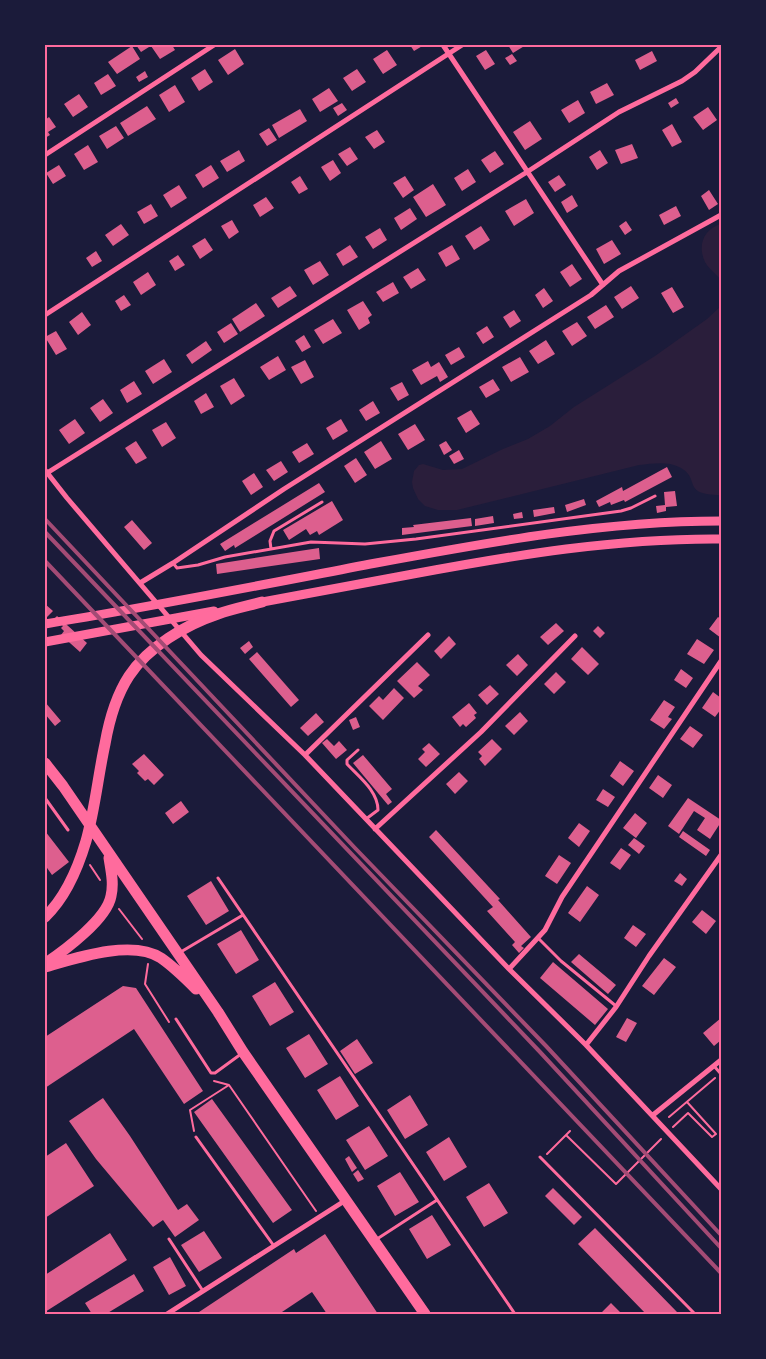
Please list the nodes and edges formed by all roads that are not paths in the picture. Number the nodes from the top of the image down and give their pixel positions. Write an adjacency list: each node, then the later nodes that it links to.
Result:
1 (214, 45): 6 (street)
2 (443, 45): 5 (street)
3 (462, 45): 5 (street)
4 (721, 47): 7 (street)
5 (449, 53): 7 (street); 10 (street)
6 (45, 155)
7 (527, 172): 9 (street); 11 (street)
8 (721, 215): 9 (street)
9 (604, 285): 17 (street)
10 (45, 315)
11 (46, 471): 18 (street)
12 (654, 496): 16 (lane)
13 (322, 502): 16 (lane)
14 (721, 521): 20 (main road)
15 (721, 539): 19 (main road)
16 (271, 549): 17 (lane)
17 (173, 563): 18 (street)
18 (140, 583): 28 (street)
19 (262, 602): 25 (main road); 38 (highway)
20 (113, 613): 21 (main road); 22 (main road)
21 (45, 618)
22 (45, 624)
23 (428, 635): 28 (street)
24 (575, 636): 32 (street)
25 (45, 642)
26 (721, 662): 39 (street)
27 (358, 750): 31 (lane)
28 (305, 755): 31 (street)
29 (45, 763): 34 (highway)
30 (45, 798): 33 (lane)
31 (366, 819): 32 (street)
32 (375, 829): 42 (street)
33 (68, 830)
34 (101, 844): 40 (highway); 41 (highway)
35 (721, 855): 43 (street)
36 (218, 878): 37 (lane)
37 (243, 915): 40 (lane); 56 (lane)
38 (45, 917)
39 (538, 938): 42 (street); 43 (lane)
40 (178, 954): 44 (highway)
41 (45, 966): 44 (highway)
42 (510, 969): 46 (street)
43 (616, 1007): 46 (street)
44 (218, 1012): 47 (highway)
45 (176, 1019): 47 (lane)
46 (586, 1045): 51 (street)
47 (243, 1052): 55 (highway)
48 (721, 1060): 49 (street)
49 (714, 1065): 50 (lane); 51 (street)
50 (721, 1074)
51 (652, 1115): 54 (street)
52 (196, 1137): 59 (lane)
53 (541, 1158): 64 (lane)
54 (721, 1189)
55 (347, 1200): 58 (highway); 59 (street)
56 (438, 1200): 58 (lane); 63 (lane)
57 (169, 1239): 60 (lane)
58 (374, 1240): 62 (highway)
59 (274, 1246): 60 (street)
60 (203, 1291): 61 (street)
61 (171, 1313)
62 (425, 1314)
63 (515, 1314)
64 (695, 1314)

